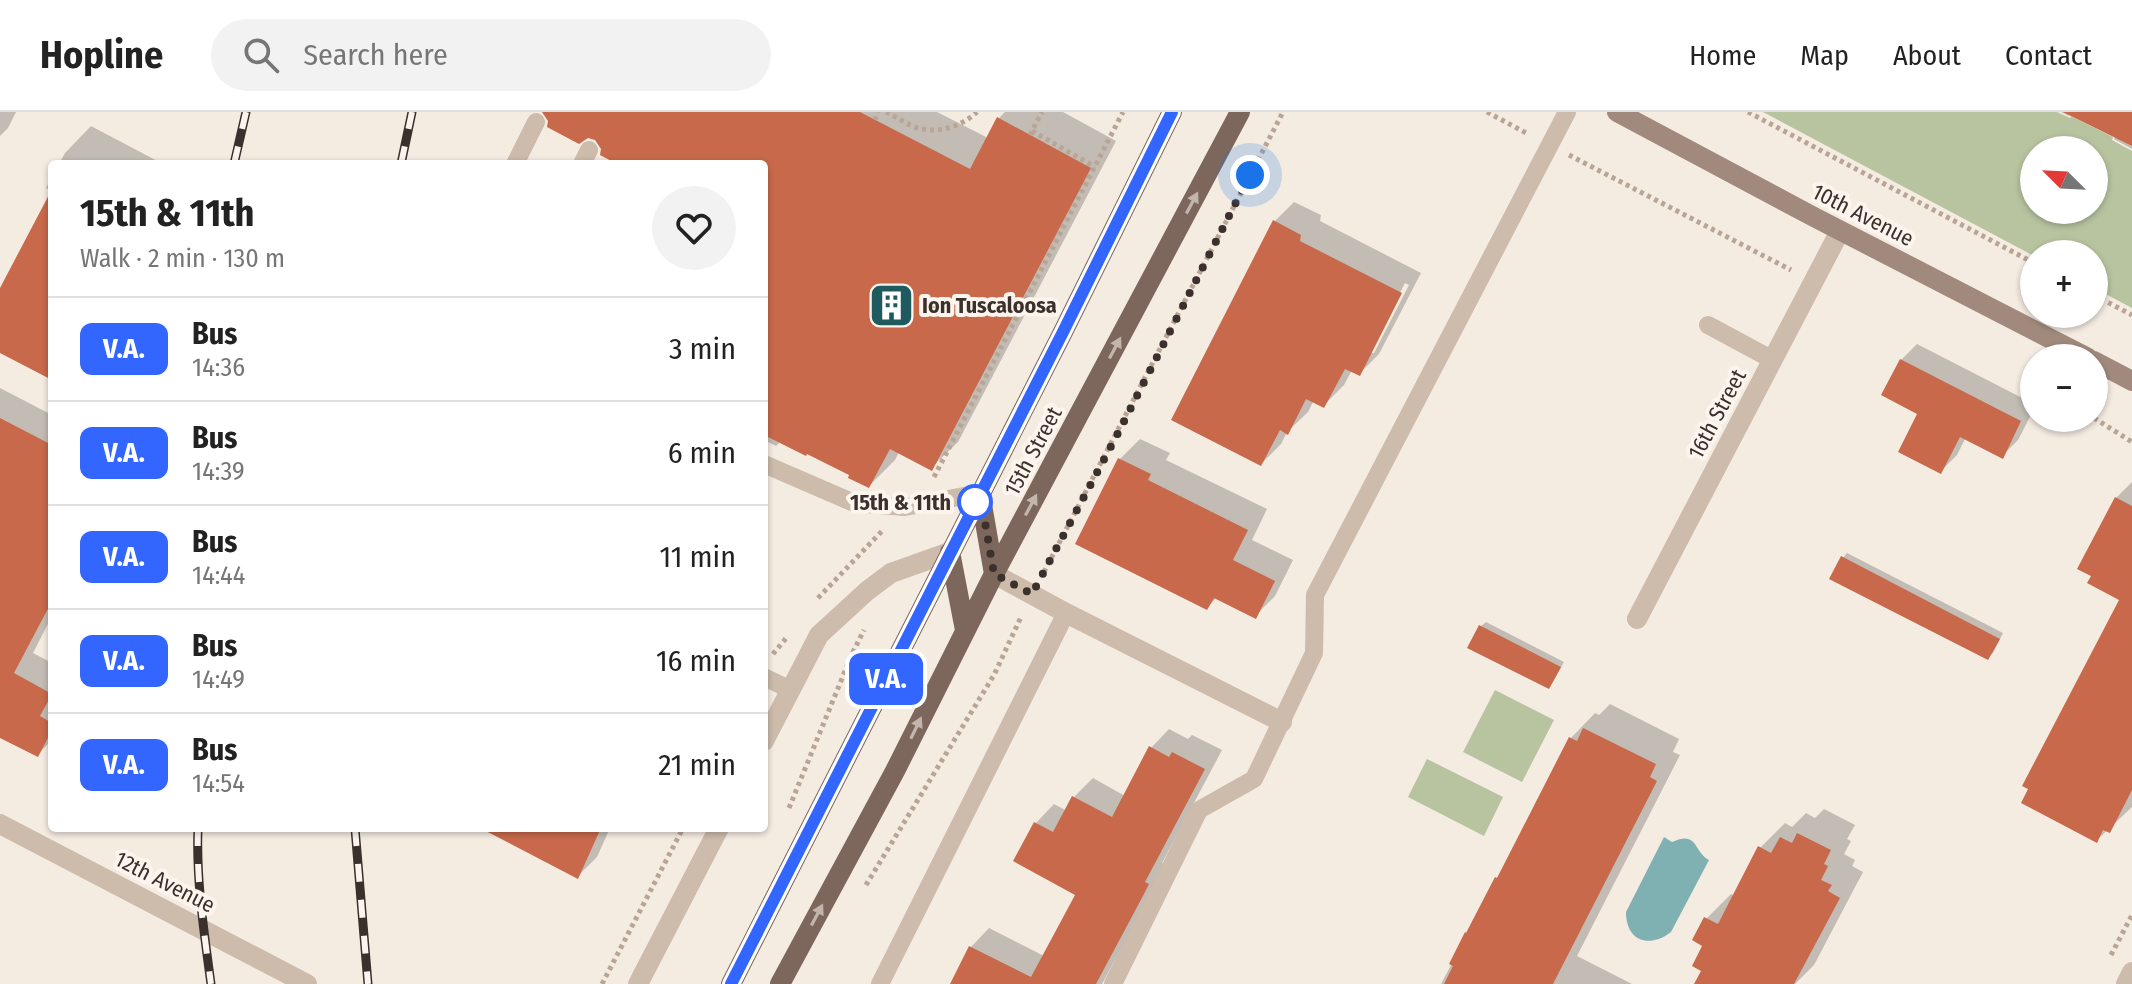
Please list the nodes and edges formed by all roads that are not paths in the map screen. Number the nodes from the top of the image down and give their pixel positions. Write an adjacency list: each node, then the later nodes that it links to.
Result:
1 (1172, 112): 14 (main road, 15th Street)
2 (1240, 112): 16 (main road, 15th Street, one-way to 2)
3 (1567, 112): 22 (lane)
4 (1617, 112): 7 (main road, 10th Avenue)
5 (536, 122): 6 (lane)
6 (517, 160)
7 (1840, 231): 9 (main road, 10th Avenue); 10 (street, 16th Street)
8 (1708, 325): 10 (lane)
9 (2061, 344)
10 (1773, 360): 18 (street, 16th Street)
11 (2108, 368): 12 (main road)
12 (2132, 381)
13 (768, 466): 14 (lane)
14 (980, 493): 15 (main road, 15th Street); 16 (main road)
15 (950, 552): 19 (main road); 21 (street); 27 (main road, 15th Street)
16 (994, 574): 17 (street); 19 (main road, 15th Street)
17 (1066, 613): 22 (street); 31 (lane)
18 (1637, 619)
19 (965, 630): 30 (main road, 15th Street, one-way to 19)
20 (768, 672): 21 (lane)
21 (791, 690): 23 (street)
22 (1282, 722): 32 (lane)
23 (768, 733)
24 (0, 824): 28 (street, 12th Avenue)
25 (717, 832): 29 (street)
26 (2132, 972): 33 (street)
27 (735, 976)
28 (307, 984)
29 (638, 984)
30 (780, 984)
31 (880, 984)
32 (1113, 984)
33 (2126, 984)

